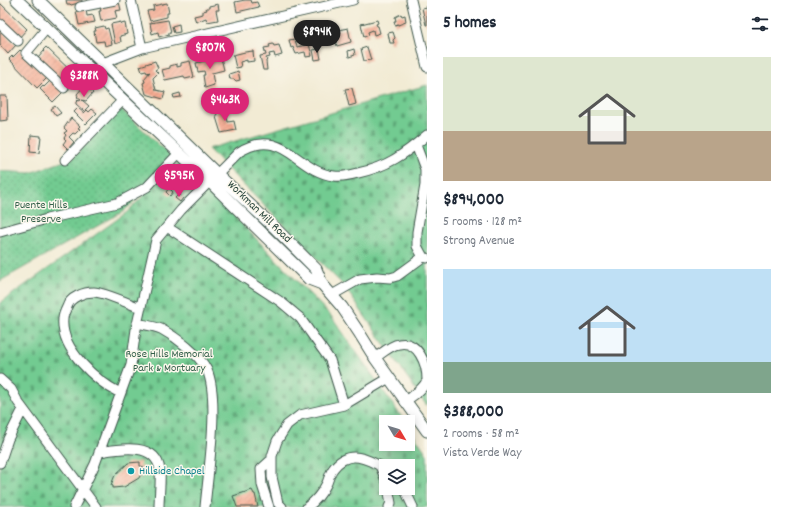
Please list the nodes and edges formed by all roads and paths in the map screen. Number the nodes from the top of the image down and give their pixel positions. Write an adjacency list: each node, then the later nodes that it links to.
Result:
1 (17, 0): 9 (main road, Workman Mill Road)
2 (38, 0): 12 (main road, Workman Mill Road)
3 (115, 0): 7 (street)
4 (131, 0): 11 (street)
5 (353, 0): 11 (street)
6 (411, 0): 13 (street)
7 (80, 7)
8 (0, 24): 10 (street)
9 (47, 28): 14 (main road, Workman Mill Road); 15 (street)
10 (18, 41)
11 (142, 48): 12 (street)
12 (103, 63): 14 (street); 21 (main road, Workman Mill Road)
13 (427, 67)
14 (94, 73): 16 (main road, Workman Mill Road)
15 (64, 88)
16 (123, 100): 19 (main road, Workman Mill Road); 20 (street)
17 (427, 135): 18 (street)
18 (416, 145): 21 (street); 26 (street)
19 (179, 153): 21 (main road, Workman Mill Road); 24 (street)
20 (65, 160)
21 (213, 178): 23 (street); 27 (main road, Workman Mill Road)
22 (0, 226): 24 (street)
23 (167, 227): 28 (street); 36 (street)
24 (13, 229): 25 (street)
25 (0, 232)
26 (425, 257): 27 (street)
27 (332, 295): 31 (main road, Workman Mill Road)
28 (140, 308): 29 (street); 34 (street)
29 (137, 323): 34 (street); 49 (street)
30 (425, 354): 31 (street); 35 (street)
31 (375, 358): 32 (main road, Workman Mill Road)
32 (389, 378): 35 (main road, Workman Mill Road); 36 (street)
33 (0, 379): 37 (street)
34 (120, 393): 39 (street)
35 (405, 402): 38 (main road, Workman Mill Road)
36 (344, 405): 40 (street)
37 (23, 409): 41 (street); 43 (street)
38 (427, 431)
39 (99, 452): 43 (street); 48 (street)
40 (272, 459): 50 (street); 51 (street)
41 (0, 463)
42 (379, 466): 52 (street)
43 (83, 489): 46 (street); 47 (street)
44 (389, 495): 53 (street)
45 (407, 495): 54 (street)
46 (74, 507)
47 (96, 507)
48 (159, 507)
49 (205, 507)
50 (269, 507)
51 (282, 507)
52 (307, 507)
53 (389, 507)
54 (413, 507)

